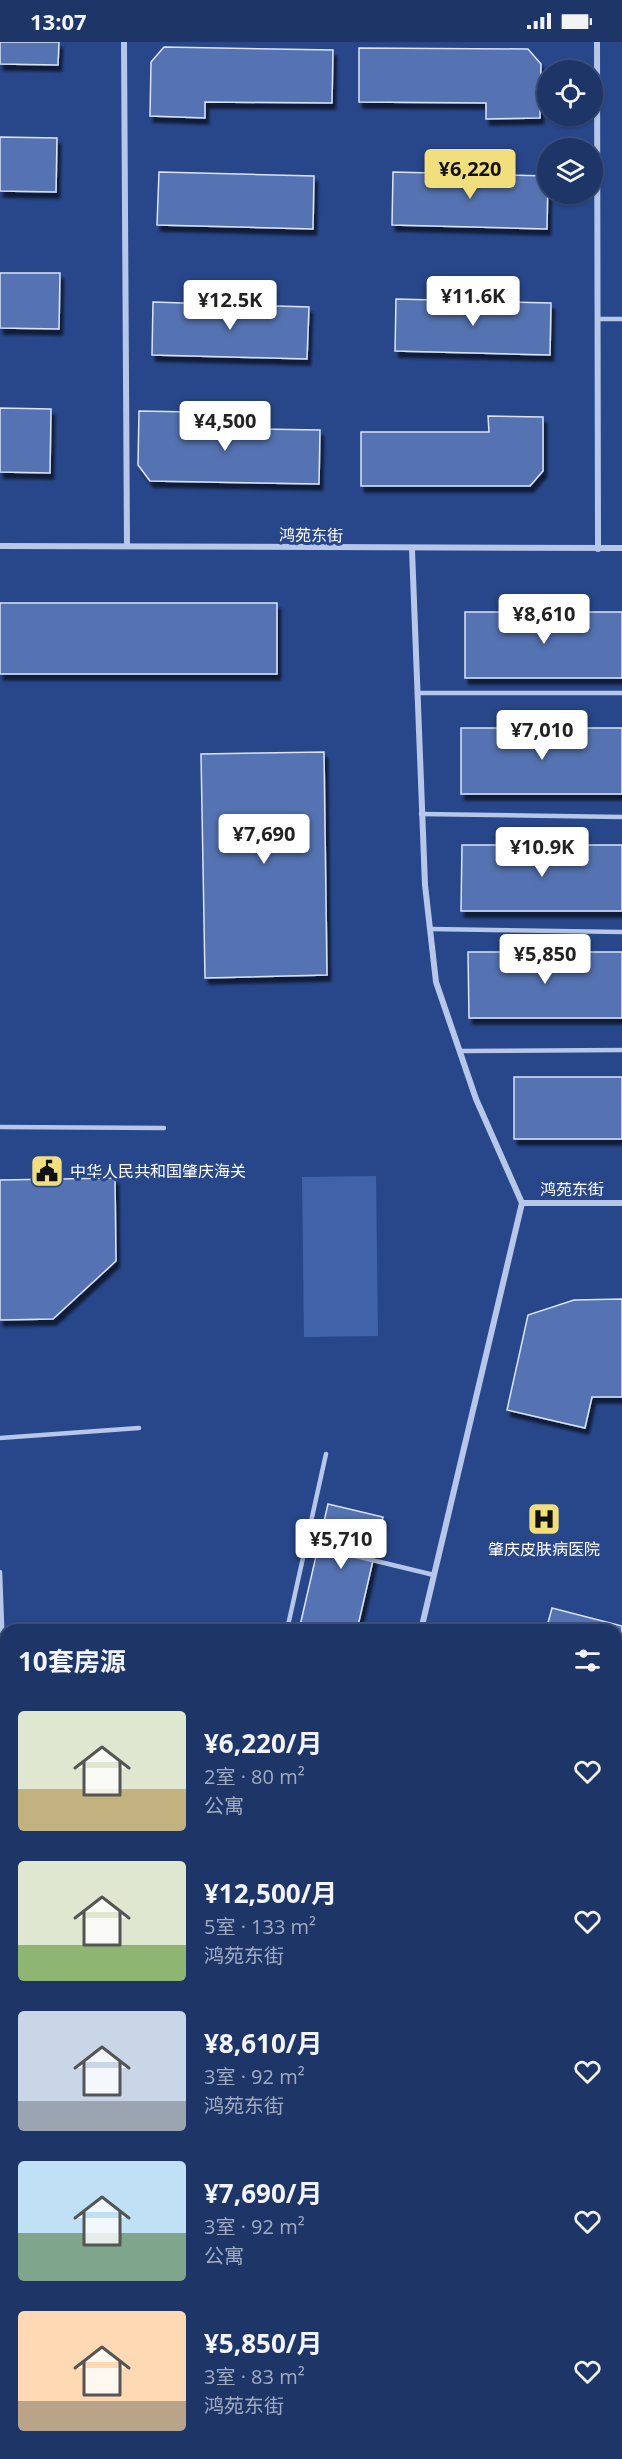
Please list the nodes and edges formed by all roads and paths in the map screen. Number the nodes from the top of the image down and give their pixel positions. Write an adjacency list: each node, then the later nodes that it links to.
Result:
1 (124, 42): 6 (street)
2 (597, 42): 3 (street)
3 (598, 319): 4 (lane); 9 (street)
4 (622, 319)
5 (0, 546): 6 (street, 鸿苑东街)
6 (127, 546): 8 (street, 鸿苑东街)
7 (622, 548): 9 (street, 鸿苑东街)
8 (412, 549): 9 (street, 鸿苑东街); 10 (street)
9 (598, 549)
10 (417, 693): 11 (lane); 12 (street)
11 (622, 693)
12 (421, 814): 13 (lane); 14 (street)
13 (622, 817)
14 (430, 929): 15 (lane); 17 (street)
15 (622, 932)
16 (622, 1050): 17 (lane)
17 (460, 1051): 20 (street)
18 (0, 1127): 19 (lane)
19 (164, 1128)
20 (522, 1203): 21 (street, 鸿苑东街); 27 (street)
21 (622, 1203)
22 (139, 1428): 23 (lane)
23 (0, 1438)
24 (326, 1454): 25 (lane)
25 (306, 1544): 27 (lane); 29 (lane)
26 (0, 1572): 28 (lane)
27 (434, 1575): 30 (street)
28 (2, 1624)
29 (288, 1624)
30 (422, 1624)

